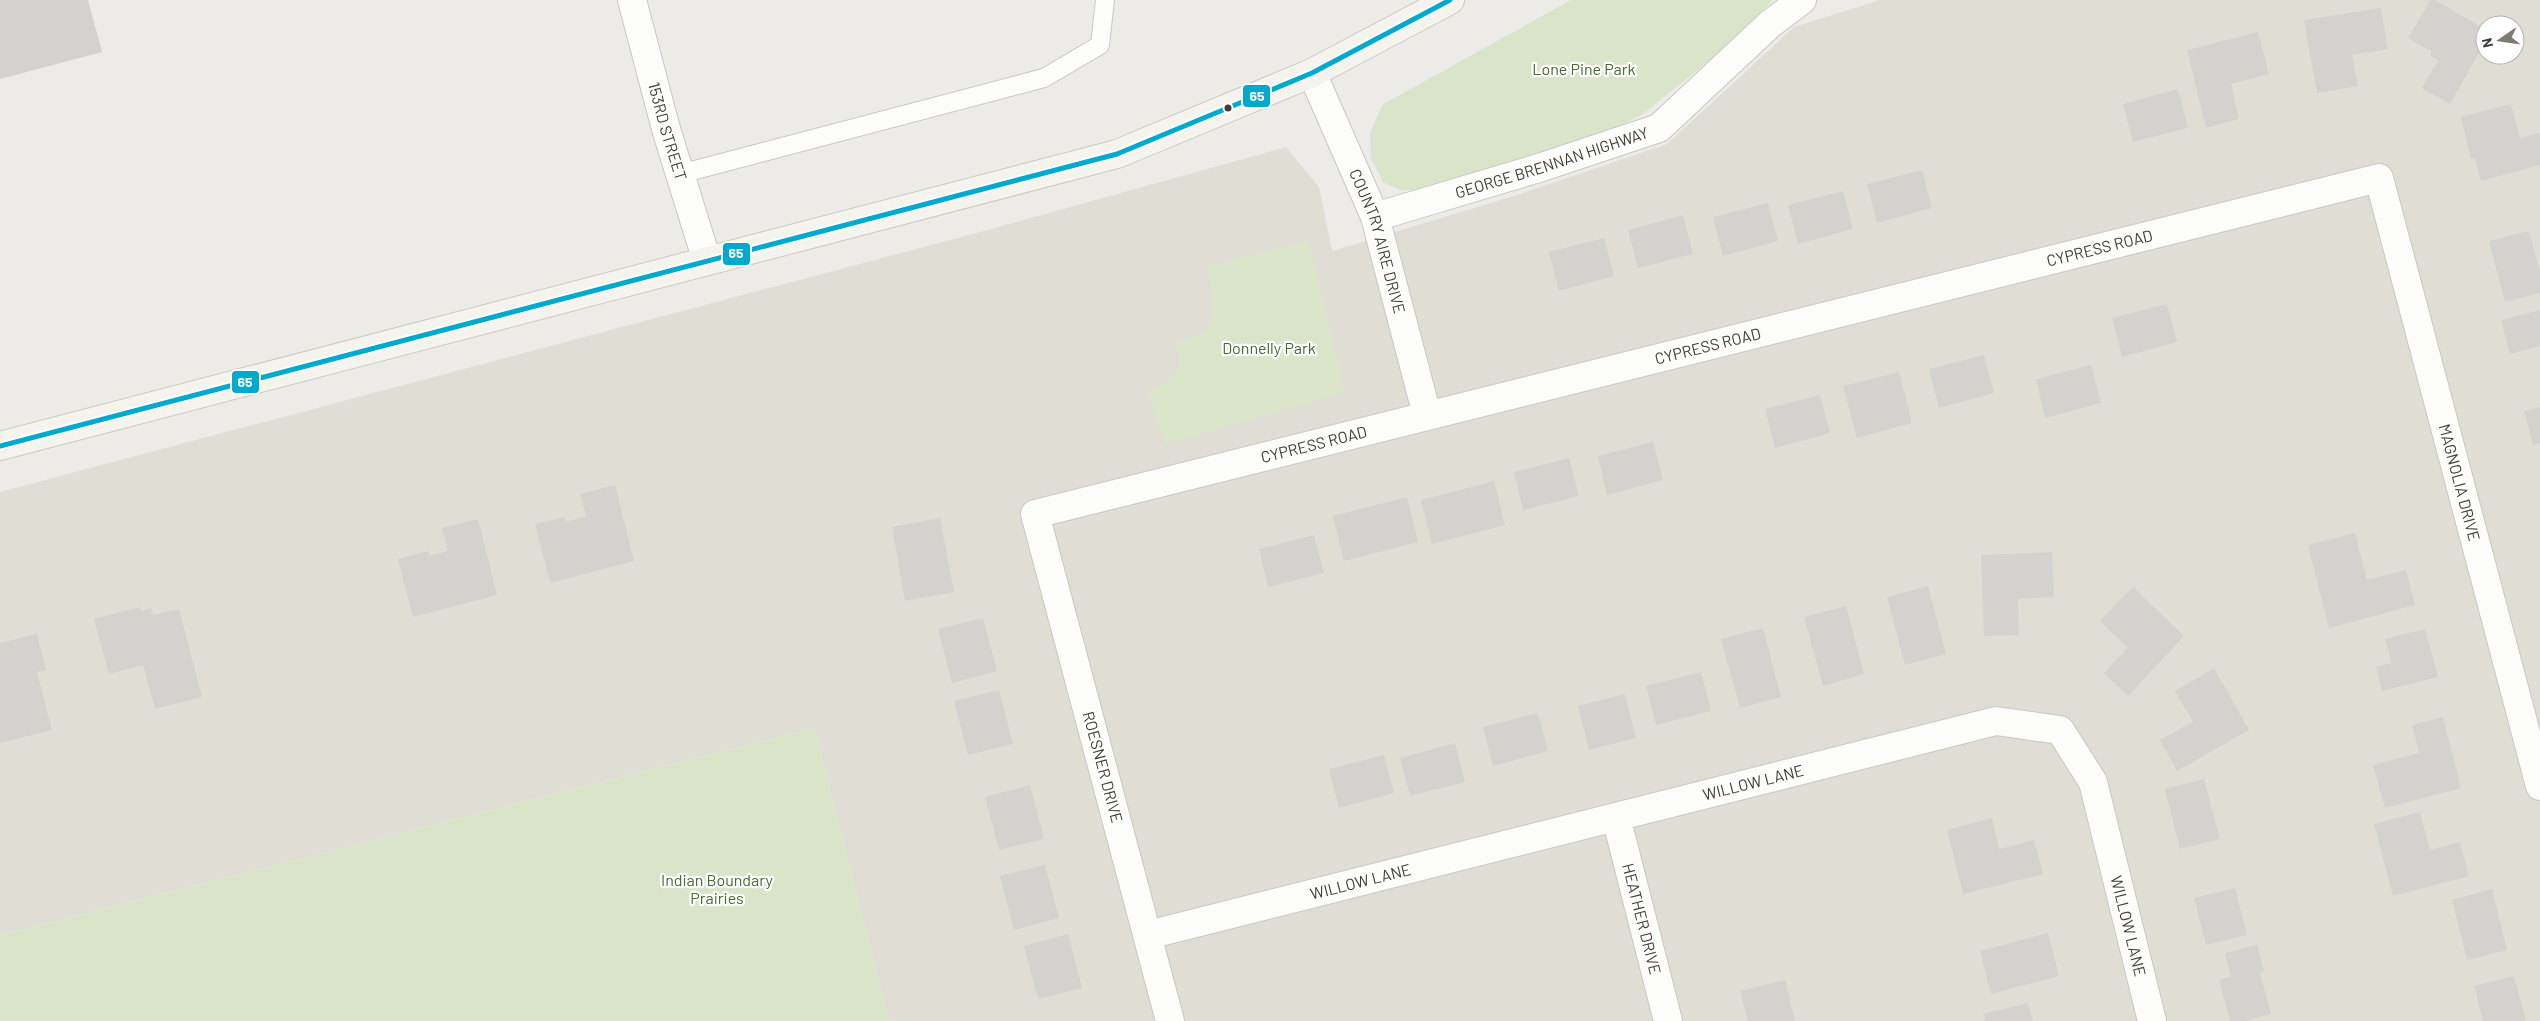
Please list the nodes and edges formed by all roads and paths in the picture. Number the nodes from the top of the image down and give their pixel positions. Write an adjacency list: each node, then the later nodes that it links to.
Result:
1 (632, 0): 6 (street, 153RD STREET)
2 (1106, 0): 6 (lane)
3 (1450, 0): 5 (main road)
4 (1802, 0): 8 (street, GEORGE BRENNAN HIGHWAY)
5 (1312, 73): 8 (street, COUNTRY AIRE DRIVE); 9 (main road)
6 (680, 174): 9 (street, 153RD STREET)
7 (2379, 178): 10 (street, CYPRESS ROAD); 13 (street, MAGNOLIA DRIVE)
8 (1375, 217): 10 (street, COUNTRY AIRE DRIVE)
9 (706, 261): 11 (main road)
10 (1426, 415): 12 (street, CYPRESS ROAD)
11 (0, 446)
12 (1036, 514): 15 (street, ROESNER DRIVE)
13 (2540, 786)
14 (1616, 817): 15 (street, WILLOW LANE); 17 (street, HEATHER DRIVE); 18 (street, WILLOW LANE)
15 (1148, 935): 16 (street, ROESNER DRIVE)
16 (1170, 1021)
17 (1668, 1021)
18 (2152, 1021)

